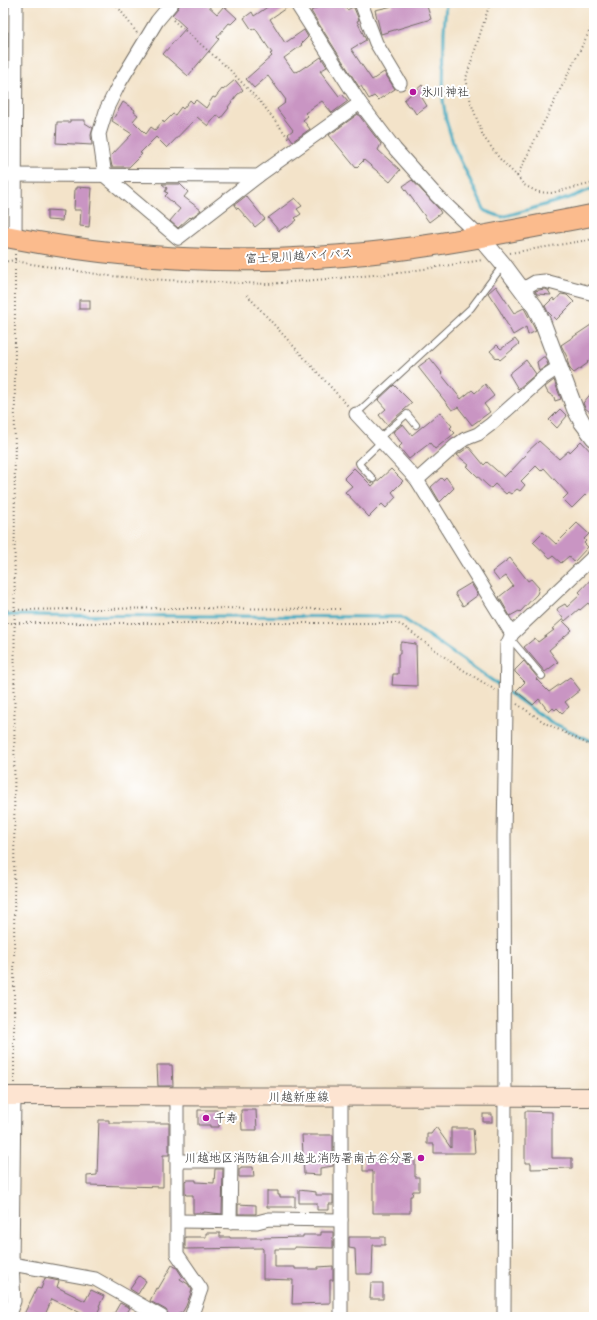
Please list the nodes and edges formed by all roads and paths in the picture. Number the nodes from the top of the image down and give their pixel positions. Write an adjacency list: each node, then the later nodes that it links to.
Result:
1 (16, 3): 12 (street)
2 (116, 3): 8 (path)
3 (296, 3): 10 (street)
4 (361, 3): 9 (street)
5 (490, 3): 15 (path)
6 (168, 8): 8 (street); 11 (path)
7 (594, 22): 15 (path)
8 (145, 42): 13 (street)
9 (400, 83)
10 (360, 103): 11 (street); 19 (street)
11 (296, 149): 14 (street)
12 (9, 175): 13 (street); 20 (street)
13 (105, 176): 14 (street); 14 (street)
14 (258, 176)
15 (517, 176): 16 (path)
16 (594, 183)
17 (594, 215): 19 (highway, 富士見川越バイパス)
18 (594, 229): 19 (highway, 富士見川越バイパス)
19 (484, 242): 20 (highway, 富士見川越バイパス); 21 (street)
20 (9, 250): 34 (path)
21 (504, 264): 22 (street); 26 (lane)
22 (523, 289): 23 (street); 25 (street)
23 (594, 294)
24 (247, 295): 26 (path)
25 (559, 367): 28 (street); 31 (street)
26 (356, 414): 29 (street)
27 (416, 425): 29 (lane)
28 (594, 438)
29 (379, 440): 30 (lane); 31 (street)
30 (374, 479)
31 (417, 480): 38 (street)
32 (594, 556): 38 (street)
33 (3, 610): 34 (path)
34 (15, 610): 35 (path); 37 (path)
35 (340, 610)
36 (3, 623): 37 (path)
37 (15, 623): 40 (path); 42 (path)
38 (511, 636): 39 (lane); 40 (street)
39 (542, 676)
40 (506, 697): 41 (path); 46 (street)
41 (594, 748)
42 (9, 1096): 43 (main road, 川越新座線); 51 (street)
43 (177, 1097): 44 (main road, 川越新座線); 47 (street)
44 (341, 1097): 46 (main road, 川越新座線); 48 (street)
45 (594, 1097): 46 (main road, 川越新座線)
46 (505, 1098): 56 (street)
47 (177, 1161): 49 (street); 50 (street)
48 (341, 1220): 50 (street); 55 (street)
49 (178, 1221): 50 (street); 54 (street)
50 (230, 1222)
51 (12, 1264): 52 (street); 53 (street)
52 (8, 1317)
53 (162, 1317)
54 (191, 1317)
55 (341, 1317)
56 (504, 1317)

